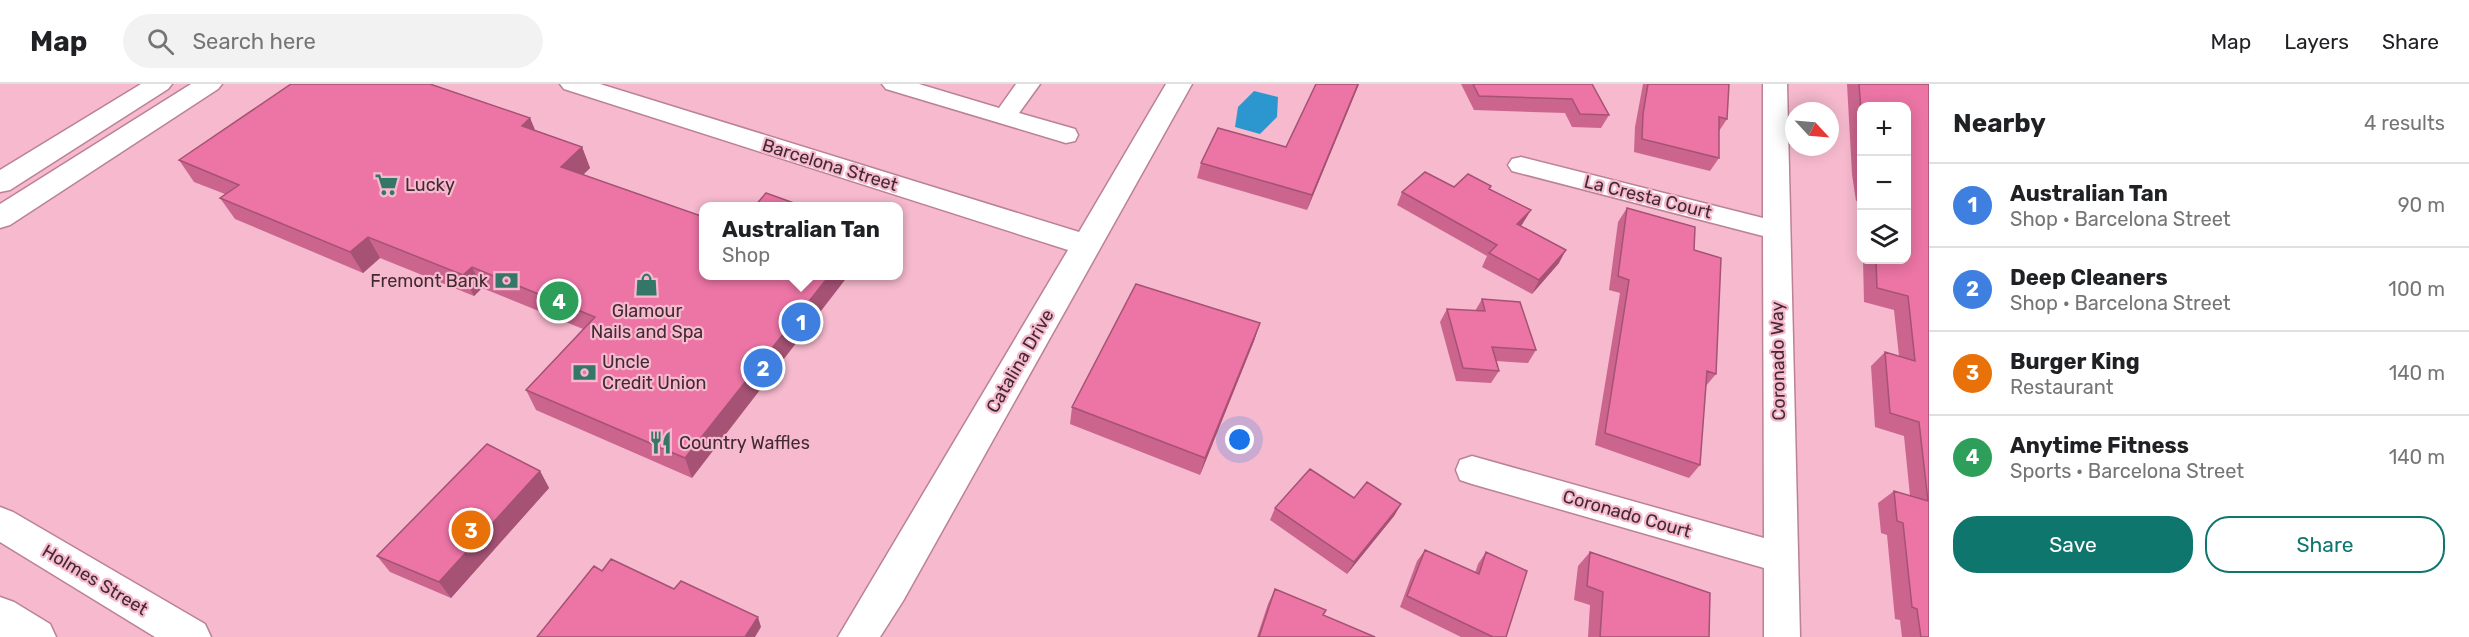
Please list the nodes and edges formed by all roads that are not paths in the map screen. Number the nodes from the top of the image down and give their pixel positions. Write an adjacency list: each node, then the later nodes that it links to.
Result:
1 (159, 84): 11 (street)
2 (209, 84): 12 (street)
3 (573, 84): 14 (street, Barcelona Street)
4 (894, 84): 8 (street)
5 (1028, 84): 8 (street)
6 (1179, 84): 14 (street, Catalina Drive)
7 (1775, 84): 13 (street, Coronado Way)
8 (1004, 117): 9 (street)
9 (1066, 135)
10 (1521, 165): 13 (street, La Cresta Court)
11 (0, 183)
12 (0, 218)
13 (1775, 230): 17 (street, Coronado Way)
14 (1087, 245): 21 (street, Catalina Drive)
15 (1472, 470): 17 (street, Coronado Court)
16 (0, 523): 20 (street, Holmes Street)
17 (1781, 558): 22 (street, Coronado Way)
18 (0, 615): 19 (street)
19 (36, 637)
20 (191, 637)
21 (858, 637)
22 (1782, 637)

